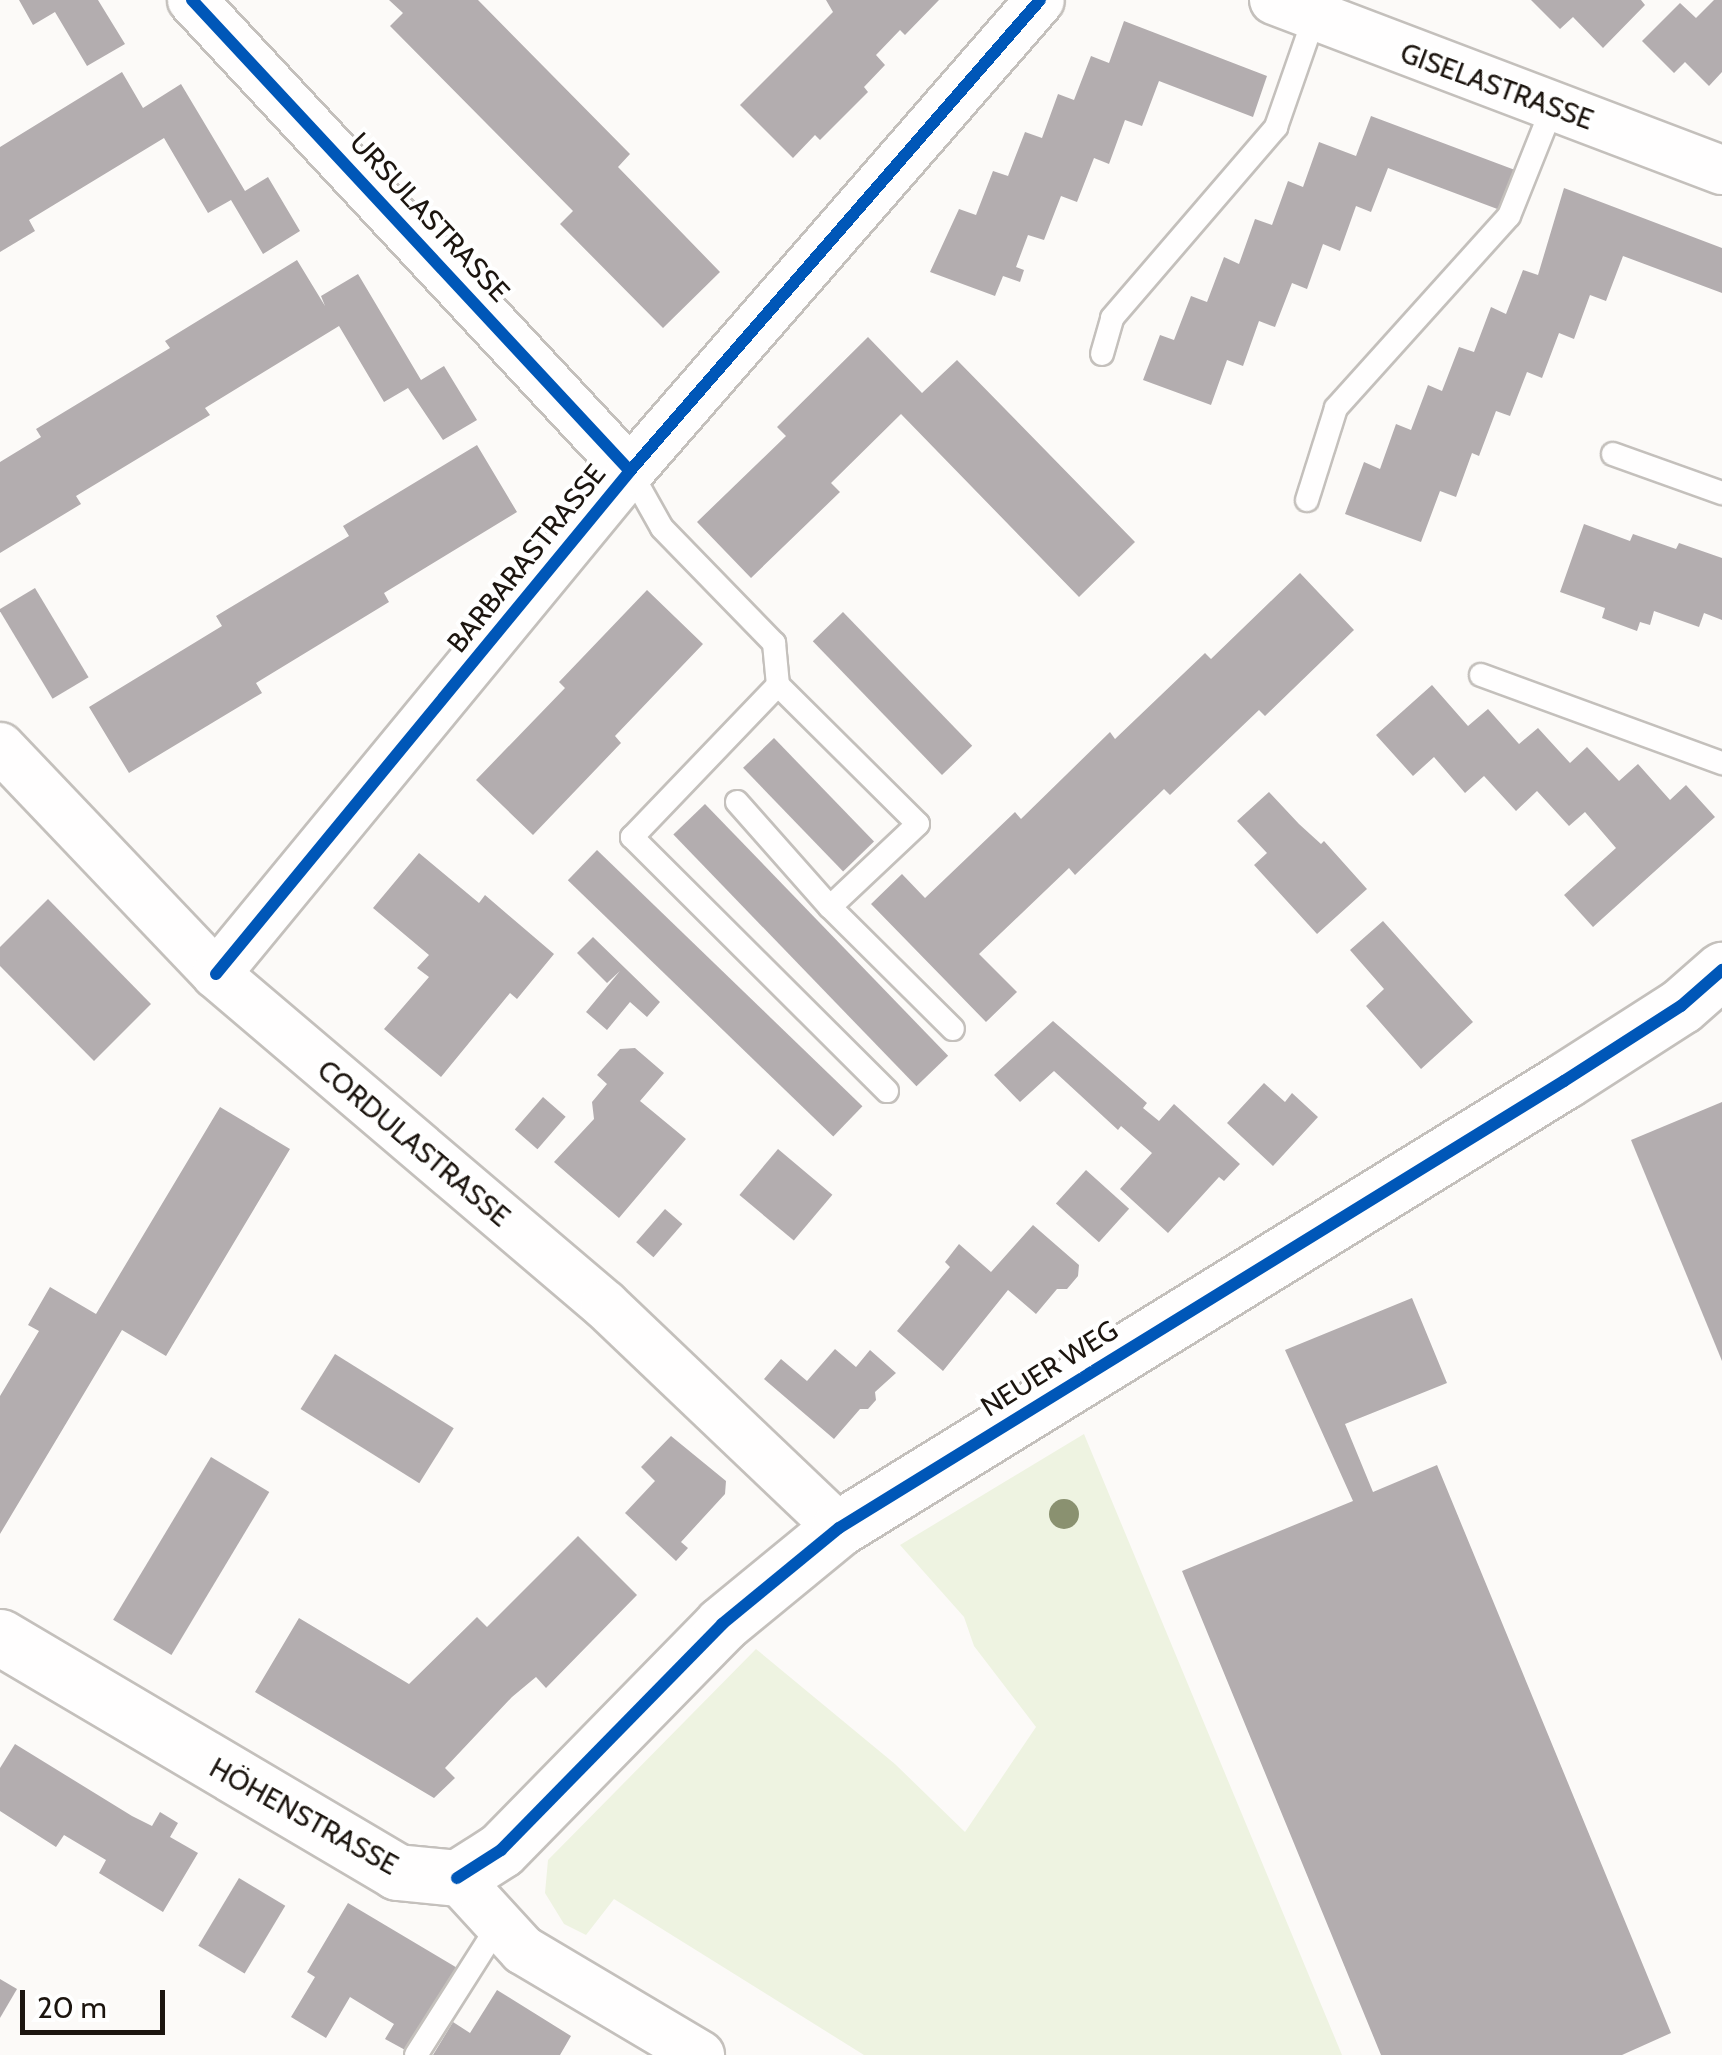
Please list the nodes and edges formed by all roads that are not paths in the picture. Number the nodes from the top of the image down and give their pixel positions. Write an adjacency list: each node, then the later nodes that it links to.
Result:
1 (192, 0): 8 (street, URSULASTRASSE)
2 (1040, 0): 8 (street, BARBARASTRASSE)
3 (1294, 9): 4 (street, GISELASTRASSE); 6 (lane)
4 (1552, 106): 5 (street, GISELASTRASSE); 10 (lane)
5 (1722, 170)
6 (1102, 354)
7 (1613, 454): 9 (lane)
8 (630, 470): 12 (lane, BARBARASTRASSE); 18 (street, BARBARASTRASSE)
9 (1722, 492)
10 (1307, 500)
11 (1482, 676): 14 (lane)
12 (778, 685): 16 (lane); 20 (lane)
13 (0, 748): 18 (street, CORDULASTRASSE)
14 (1722, 763)
15 (737, 802): 16 (lane)
16 (830, 907): 19 (lane)
17 (1722, 970): 21 (street, NEUER WEG)
18 (216, 974): 21 (street, CORDULASTRASSE)
19 (953, 1029)
20 (887, 1091)
21 (839, 1528): 23 (street, NEUER WEG)
22 (6, 1654): 23 (street, HÖHENSTRASSE)
23 (457, 1878): 24 (street)
24 (498, 1926): 25 (lane); 26 (street)
25 (416, 2055)
26 (700, 2055)

